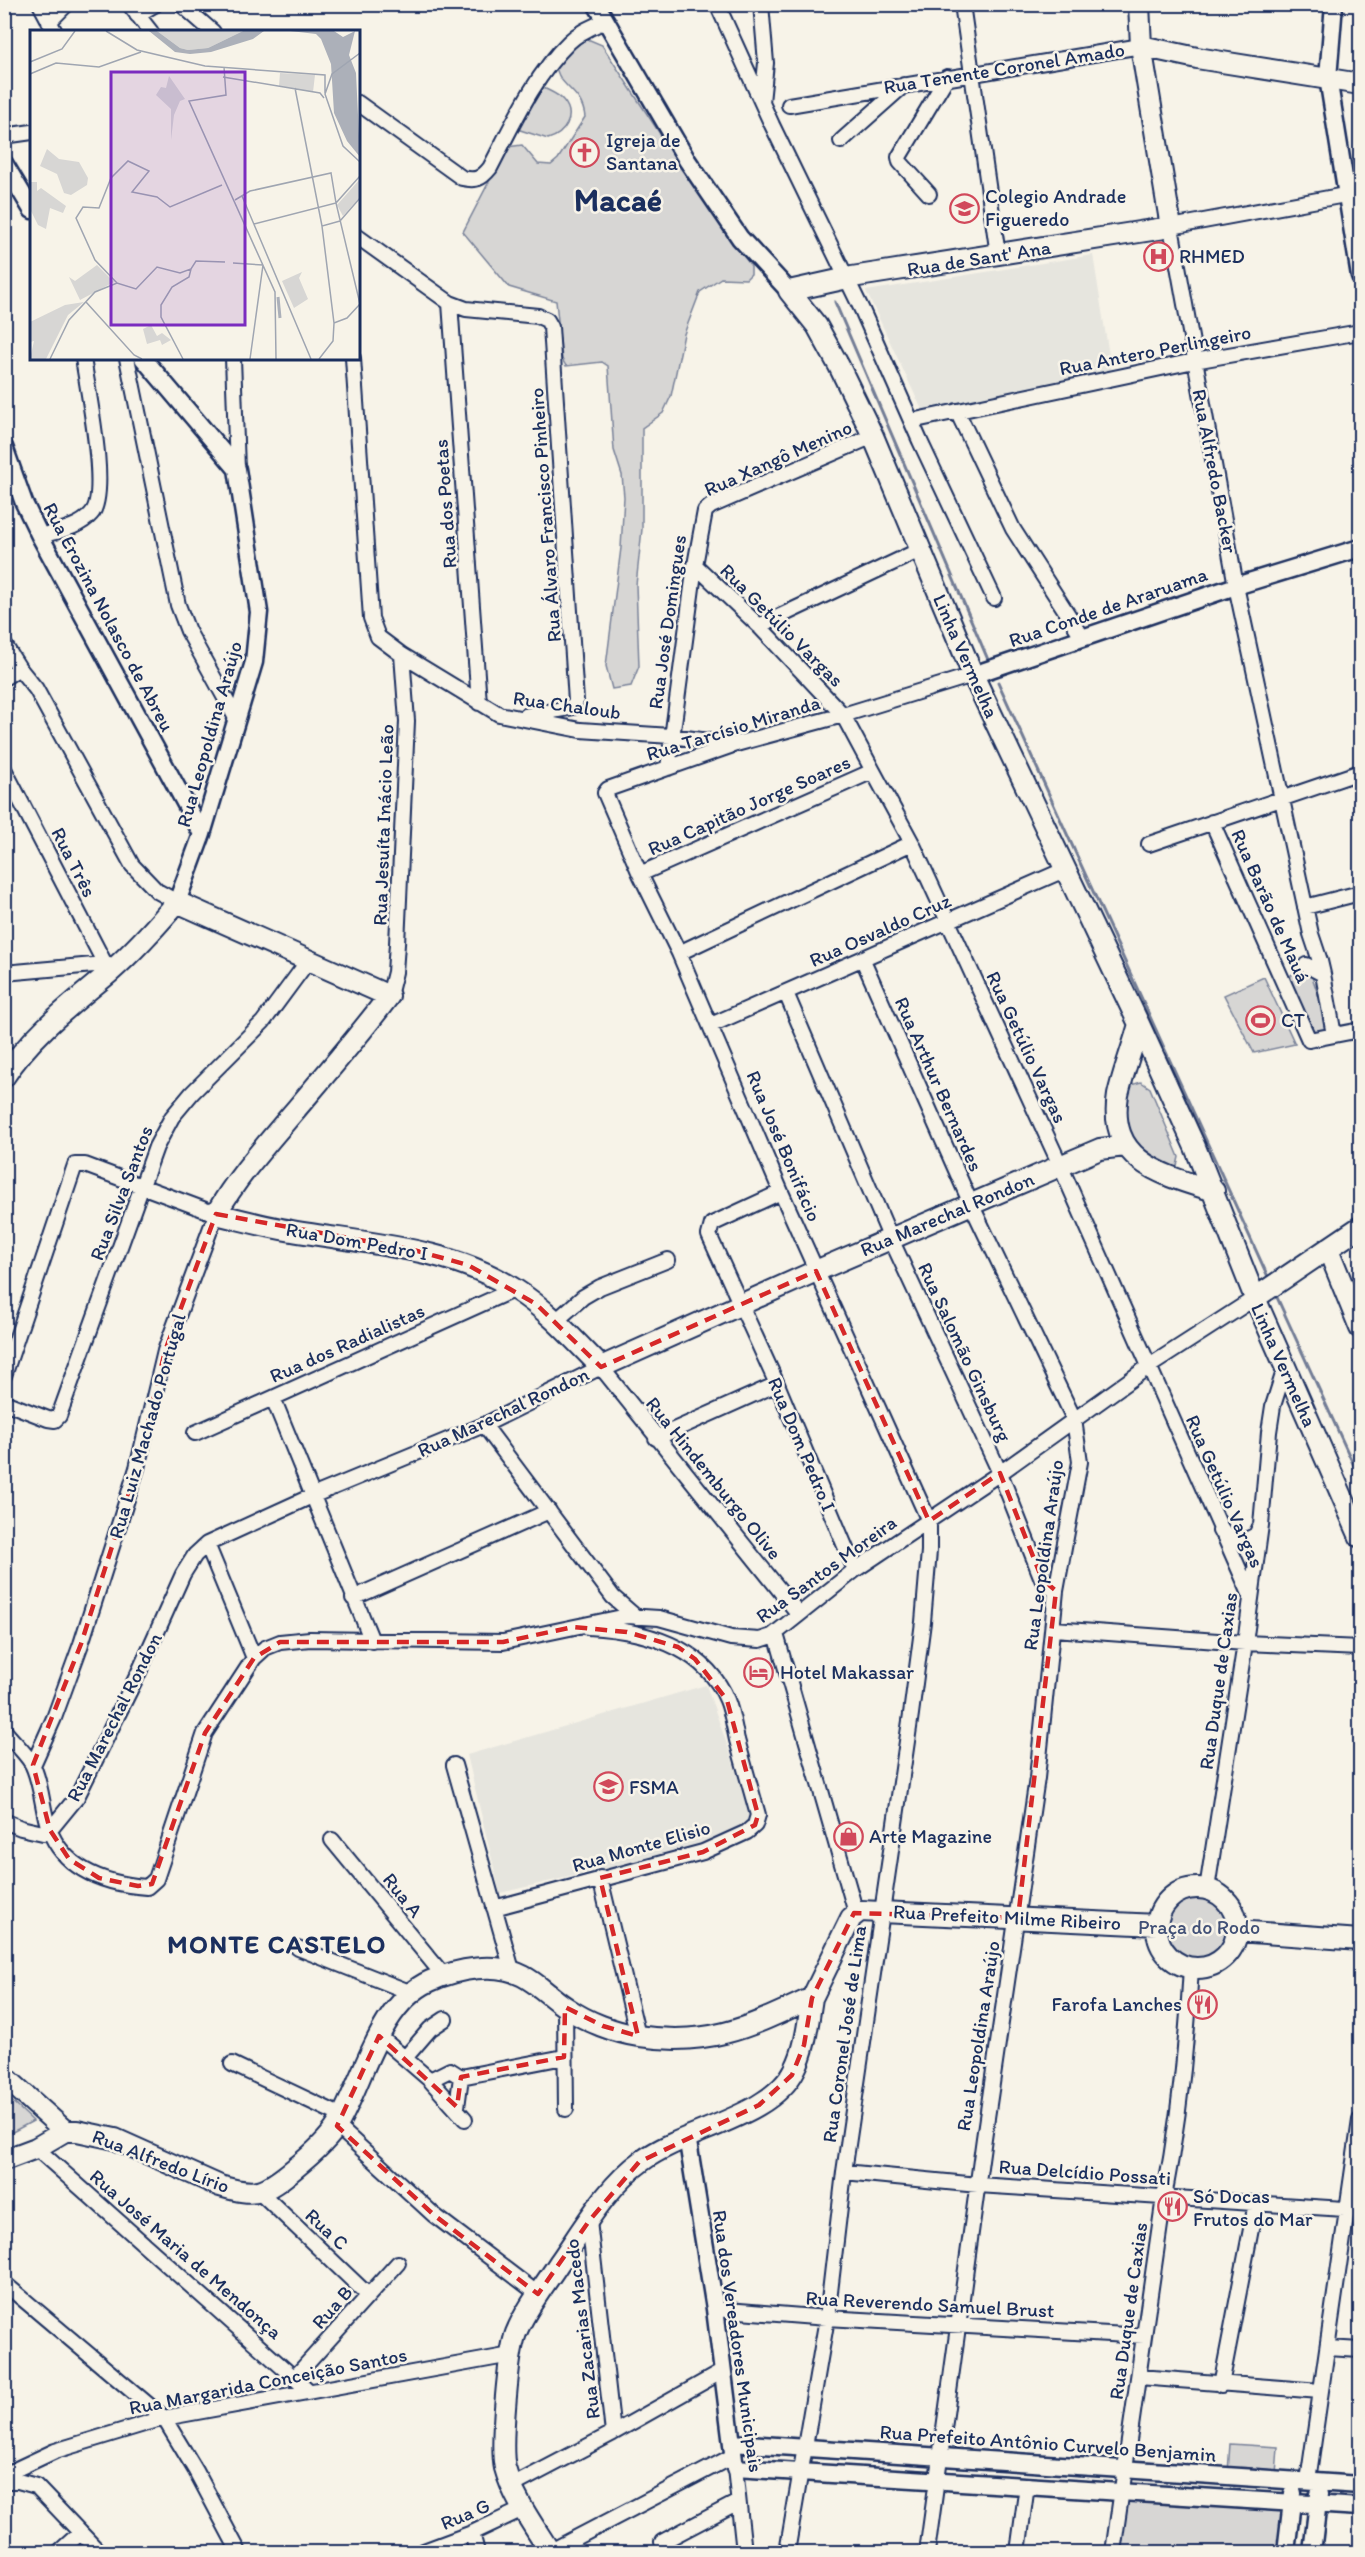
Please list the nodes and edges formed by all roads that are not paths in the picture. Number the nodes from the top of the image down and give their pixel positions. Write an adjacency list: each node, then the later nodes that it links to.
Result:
1 (40, 4): 13 (street)
2 (67, 4): 13 (street)
3 (156, 4): 11 (street)
4 (182, 4): 15 (street)
5 (596, 4): 12 (street)
6 (717, 4): 22 (street)
7 (760, 4): 22 (street)
8 (962, 4): 17 (street)
9 (1139, 4): 16 (main road, Rua Alfredo Backer)
10 (1334, 4): 19 (street)
11 (133, 10): 14 (street)
12 (605, 21): 23 (street); 37 (street)
13 (52, 27)
14 (149, 30)
15 (211, 30)
16 (1141, 46): 17 (street, Rua Tenente Coronel Amado); 19 (main road, Rua Tenente Coronel Amado); 32 (main road, Rua Alfredo Backer)
17 (972, 74): 18 (street, Rua Tenente Coronel Amado); 34 (street)
18 (947, 77): 21 (street, Rua Tenente Coronel Amado); 29 (street)
19 (1328, 78): 20 (main road, Rua Tenente Coronel Amado); 30 (street)
20 (1360, 84)
21 (904, 85): 24 (street, Rua Tenente Coronel Amado); 27 (street)
22 (762, 102): 36 (street)
23 (360, 104)
24 (789, 105)
25 (30, 132): 26 (street)
26 (4, 136)
27 (841, 141)
28 (4, 163): 31 (street)
29 (929, 194)
30 (1346, 195): 32 (street, Rua de Sant' Ana); 35 (street)
31 (30, 207)
32 (1171, 228): 34 (main road, Rua de Sant' Ana); 44 (street, Rua Alfredo Backer)
33 (360, 238): 38 (street)
34 (998, 255): 36 (main road, Rua de Sant' Ana)
35 (1360, 276)
36 (845, 278): 37 (main road, Rua de Sant' Ana); 47 (street)
37 (789, 291): 48 (main road, Linha Vermelha)
38 (450, 303): 65 (street, Rua dos Poetas); 68 (street, Rua Álvaro Francisco Pinheiro)
39 (1360, 332): 44 (street, Rua Antero Perlingeiro)
40 (83, 360): 52 (street)
41 (127, 360): 67 (street)
42 (232, 360): 50 (street, Rua Leopoldina Araújo)
43 (353, 360): 61 (street, Rua Chaloub)
44 (1194, 361): 46 (street, Rua Antero Perlingeiro); 56 (street, Rua Alfredo Backer)
45 (150, 362): 50 (street)
46 (957, 411): 47 (street, Rua Antero Perlingeiro); 59 (street)
47 (911, 421): 57 (street)
48 (873, 436): 51 (street, Rua Xangô Menino); 54 (main road, Linha Vermelha)
49 (4, 447): 52 (street, Rua Erozina Nolasco de Abreu)
50 (237, 469): 67 (street, Rua Leopoldina Araújo)
51 (702, 519): 55 (street, Rua José Domingues)
52 (40, 536): 78 (street, Rua Erozina Nolasco de Abreu)
53 (1360, 548): 56 (street, Rua Conde de Araruama)
54 (921, 550): 58 (street); 63 (main road, Linha Vermelha)
55 (695, 565): 58 (street, Rua Getúlio Vargas); 69 (street, Rua José Domingues)
56 (1236, 586): 59 (street, Rua Conde de Araruama); 76 (street, Rua Alfredo Backer)
57 (994, 598)
58 (759, 626): 66 (street, Rua Getúlio Vargas)
59 (1083, 638): 63 (street, Rua Conde de Araruama)
60 (4, 644): 62 (street)
61 (402, 655): 65 (street, Rua Chaloub); 97 (street, Rua Jesuíta Inácio Leão)
62 (19, 669): 64 (street); 84 (street)
63 (973, 675): 66 (street, Rua Tarcísio Miranda); 81 (main road, Linha Vermelha)
64 (4, 678)
65 (479, 703): 68 (street, Rua Chaloub)
66 (843, 715): 70 (street, Rua Tarcísio Miranda); 73 (street, Rua Getúlio Vargas)
67 (236, 718): 78 (street, Rua Leopoldina Araújo)
68 (514, 718): 69 (street, Rua Chaloub)
69 (671, 736): 70 (street, Rua Chaloub); 71 (street, Rua José Domingues)
70 (736, 744): 71 (street, Rua Tarcísio Miranda)
71 (668, 768): 75 (street, Rua Tarcísio Miranda)
72 (4, 769): 92 (street, Rua Três)
73 (873, 771): 79 (street, Rua Getúlio Vargas); 82 (street, Rua Capitão Jorge Soares)
74 (1360, 772): 76 (street)
75 (609, 789): 82 (street, Rua José Bonifácio)
76 (1281, 800): 77 (street); 85 (street, Rua Alfredo Backer)
77 (1212, 822): 80 (street); 93 (street, Rua Barão de Mauá)
78 (202, 834): 84 (street, Rua Leopoldina Araújo)
79 (912, 843): 86 (street, Rua Getúlio Vargas); 88 (street)
80 (1149, 844)
81 (1064, 870): 86 (street, Rua Osvaldo Cruz); 98 (main road, Linha Vermelha)
82 (640, 874): 88 (street, Rua José Bonifácio)
83 (1360, 893): 85 (street)
84 (177, 902): 90 (main road); 92 (main road)
85 (1305, 907): 87 (street, Rua Alfredo Backer)
86 (948, 921): 89 (street, Rua Osvaldo Cruz); 107 (street, Rua Getúlio Vargas)
87 (1311, 934): 91 (street, Rua Alfredo Backer); 95 (street, Rua Alfredo Backer)
88 (679, 952): 99 (street, Rua José Bonifácio)
89 (863, 960): 96 (street, Rua Osvaldo Cruz); 112 (street, Rua Arthur Bernardes)
90 (308, 961): 97 (main road); 109 (street, Rua Silva Santos)
91 (1306, 965): 93 (street); 95 (street)
92 (108, 968): 94 (street); 102 (main road)
93 (1279, 971): 101 (street, Rua Barão de Mauá)
94 (4, 973)
95 (1323, 974): 101 (street, Rua Alfredo Backer)
96 (786, 993): 99 (street, Rua Osvaldo Cruz); 115 (street, Rua Salomão Ginsburg)
97 (389, 996): 113 (main road, Rua Luiz Machado Portugal)
98 (1139, 1024): 103 (main road); 104 (main road, Linha Vermelha)
99 (711, 1025): 111 (street, Rua José Bonifácio)
100 (1360, 1030): 101 (street)
101 (1334, 1035)
102 (5, 1075)
103 (1124, 1076): 104 (main road); 105 (main road)
104 (1164, 1078): 106 (main road, Linha Vermelha)
105 (1121, 1139): 107 (main road, Rua Marechal Rondon); 108 (main road)
106 (1195, 1147): 108 (main road); 110 (main road, Linha Vermelha)
107 (1060, 1166): 112 (main road, Rua Marechal Rondon); 125 (street, Rua Getúlio Vargas)
108 (1160, 1172): 110 (main road)
109 (140, 1187): 113 (street, Rua Dom Pedro I); 127 (street, Rua Dom Pedro I); 131 (street, Rua Silva Santos)
110 (1214, 1191): 120 (main road, Linha Vermelha)
111 (781, 1192): 118 (street, Rua José Bonifácio); 121 (street, Rua Dom Pedro I)
112 (971, 1204): 115 (main road, Rua Marechal Rondon); 133 (street, Rua Arthur Bernardes)
113 (216, 1214): 119 (main road, Rua Dom Pedro I); 159 (street, Rua Luiz Machado Portugal)
114 (1360, 1227): 116 (main road)
115 (891, 1239): 118 (main road, Rua Marechal Rondon); 137 (street, Rua Salomão Ginsburg)
116 (1328, 1249): 120 (main road); 123 (main road)
117 (668, 1260): 122 (street)
118 (816, 1271): 121 (main road, Rua Marechal Rondon); 140 (street, Rua José Bonifácio)
119 (515, 1289): 122 (main road, Rua Dom Pedro I); 129 (street, Rua dos Radialistas)
120 (1267, 1291): 125 (street, Rua Santos Moreira); 126 (main road, Linha Vermelha)
121 (741, 1304): 124 (main road, Rua Marechal Rondon); 128 (street, Rua Dom Pedro I)
122 (556, 1321): 124 (main road, Rua Dom Pedro I)
123 (1360, 1328)
124 (601, 1367): 134 (street, Rua Marechal Rondon); 136 (street, Rua Hindemburgo Olive)
125 (1149, 1367): 133 (street, Rua Santos Moreira); 142 (street, Rua Getúlio Vargas)
126 (1285, 1368): 130 (main road, Linha Vermelha); 132 (street, Rua Duque de Caxias)
127 (4, 1376)
128 (777, 1384): 136 (street); 145 (street, Rua Dom Pedro I)
129 (273, 1398): 135 (street, Rua dos Radialistas); 138 (street)
130 (1300, 1402): 132 (street); 143 (main road, Linha Vermelha)
131 (6, 1403)
132 (1273, 1406): 141 (street, Rua Duque de Caxias)
133 (1074, 1419): 137 (street, Rua Santos Moreira); 146 (street, Rua Leopoldina Araújo)
134 (484, 1425): 138 (street, Rua Marechal Rondon); 139 (street)
135 (195, 1433)
136 (656, 1438): 149 (street, Rua Hindemburgo Olive)
137 (1000, 1473): 140 (street, Rua Santos Moreira); 146 (street, Rua Salomão Ginsburg)
138 (312, 1496): 144 (street, Rua Marechal Rondon); 148 (street)
139 (549, 1511): 148 (street); 150 (street)
140 (929, 1521): 145 (street, Rua Santos Moreira); 167 (street, Rua Coronel José de Lima)
141 (1261, 1525): 142 (street); 147 (street, Rua Duque de Caxias)
142 (1220, 1531): 147 (street, Rua Getúlio Vargas)
143 (1360, 1537)
144 (207, 1544): 157 (street); 162 (street, Rua Marechal Rondon)
145 (855, 1570): 149 (street, Rua Santos Moreira)
146 (1056, 1590): 152 (street, Rua Leopoldina Araújo)
147 (1250, 1594): 155 (street, Rua Duque de Caxias)
148 (353, 1598): 154 (street)
149 (798, 1613): 153 (street, Rua Santos Moreira)
150 (636, 1617): 151 (street, Rua Santos Moreira); 153 (street, Rua Santos Moreira)
151 (573, 1627): 154 (street, Rua Santos Moreira); 164 (street, Rua Monte Elisio)
152 (1054, 1629): 155 (street); 169 (street, Rua Leopoldina Araújo)
153 (776, 1634): 168 (street)
154 (372, 1641): 157 (street, Rua Santos Moreira)
155 (1245, 1643): 156 (street); 165 (street, Rua Duque de Caxias)
156 (1360, 1648)
157 (254, 1658): 162 (street, Rua Santos Moreira)
158 (4, 1730): 159 (street)
159 (33, 1765): 162 (street)
160 (454, 1765): 166 (street)
161 (4, 1821): 162 (street)
162 (50, 1830)
163 (332, 1840): 176 (street, Rua A)
164 (600, 1878): 166 (street, Rua Monte Elisio); 182 (street)
165 (1206, 1889): 170 (main road); 171 (main road)
166 (494, 1908): 175 (street)
167 (881, 1911): 168 (main road, Rua Prefeito Milme Ribeiro); 169 (main road, Rua Prefeito Milme Ribeiro); 196 (street, Rua Coronel José de Lima)
168 (856, 1913): 178 (main road)
169 (1018, 1918): 170 (main road, Rua Prefeito Milme Ribeiro); 197 (street, Rua Leopoldina Araújo)
170 (1157, 1924): 174 (main road)
171 (1237, 1931): 172 (main road); 174 (main road)
172 (1360, 1940)
173 (298, 1948): 177 (street)
174 (1191, 1967): 199 (street, Rua Duque de Caxias)
175 (512, 1970): 176 (main road); 179 (main road)
176 (444, 1976): 177 (main road)
177 (412, 1993): 181 (main road)
178 (812, 1998): 182 (main road); 193 (main road)
179 (566, 2007): 182 (main road); 183 (street)
180 (445, 2019): 184 (street)
181 (379, 2036): 184 (street); 191 (main road)
182 (638, 2036)
183 (564, 2057): 187 (street); 189 (street)
184 (405, 2058): 188 (street)
185 (232, 2064): 191 (street)
186 (4, 2076): 192 (main road)
187 (461, 2077): 188 (street); 188 (street)
188 (430, 2080)
189 (566, 2109)
190 (1360, 2120): 201 (street)
191 (339, 2121): 198 (main road); 205 (street)
192 (65, 2131): 194 (main road, Rua Alfredo Lírio); 198 (main road, Rua Alfredo Lírio)
193 (687, 2136): 202 (main road); 207 (street, Rua dos Vereadores Municipais)
194 (36, 2148): 195 (main road, Rua Alfredo Lírio); 215 (street, Rua José Maria de Mendonça)
195 (4, 2160)
196 (844, 2172): 197 (street, Rua Delcídio Possati); 208 (street, Rua Coronel José de Lima)
197 (978, 2185): 199 (street, Rua Delcídio Possati); 209 (street, Rua Leopoldina Araújo)
198 (260, 2192): 206 (street, Rua C)
199 (1164, 2197): 200 (street, Rua Delcídio Possati); 210 (street, Rua Duque de Caxias)
200 (1256, 2203): 201 (street, Rua Delcídio Possati); 217 (street)
201 (1354, 2210): 211 (street)
202 (589, 2221): 205 (main road); 221 (street, Rua Zacarias Macedo)
203 (398, 2263): 206 (street, Rua B)
204 (4, 2283): 220 (street)
205 (538, 2294): 213 (main road)
206 (368, 2295): 215 (street, Rua B)
207 (715, 2309): 208 (street, Rua Reverendo Samuel Brust); 214 (street, Rua dos Vereadores Municipais)
208 (827, 2318): 209 (street, Rua Reverendo Samuel Brust); 222 (street, Rua Coronel José de Lima)
209 (959, 2324): 210 (street, Rua Reverendo Samuel Brust); 224 (street, Rua Leopoldina Araújo)
210 (1144, 2336): 216 (street, Rua Duque de Caxias)
211 (1328, 2348): 212 (street); 219 (street)
212 (1360, 2350)
213 (511, 2355): 218 (street, Rua Margarida Conceição Santos); 233 (main road)
214 (723, 2371): 221 (street); 223 (street, Rua dos Vereadores Municipais)
215 (295, 2377): 218 (street, Rua José Maria de Mendonça)
216 (1139, 2377): 217 (street); 225 (street, Rua Duque de Caxias)
217 (1221, 2385): 219 (street)
218 (309, 2391): 220 (street, Rua Margarida Conceição Santos)
219 (1320, 2391): 230 (street)
220 (164, 2418): 227 (street, Rua Margarida Conceição Santos); 246 (street)
221 (614, 2433): 233 (street)
222 (806, 2447): 223 (street, Rua Prefeito Antônio Curvelo Benjamin); 224 (street, Rua Prefeito Antônio Curvelo Benjamin); 226 (street, Rua Coronel José de Lima)
223 (733, 2456): 226 (street); 235 (street, Rua dos Vereadores Municipais); 243 (street)
224 (939, 2458): 225 (street, Rua Prefeito Antônio Curvelo Benjamin); 228 (street, Rua Leopoldina Araújo)
225 (1125, 2469): 230 (street, Rua Prefeito Antônio Curvelo Benjamin); 234 (street, Rua Duque de Caxias)
226 (802, 2470): 228 (street); 250 (street, Rua Coronel José de Lima)
227 (4, 2475)
228 (936, 2479): 231 (street); 251 (street, Rua Leopoldina Araújo)
229 (4, 2481): 240 (street)
230 (1307, 2481): 232 (street, Rua Prefeito Antônio Curvelo Benjamin); 236 (street); 237 (street)
231 (1027, 2485): 234 (street); 252 (street)
232 (1360, 2485)
233 (512, 2486): 239 (main road)
234 (1122, 2490): 236 (street); 253 (street, Rua Duque de Caxias)
235 (738, 2502): 242 (street); 249 (street, Rua dos Vereadores Municipais)
236 (1292, 2502): 237 (street); 254 (street)
237 (1317, 2504): 238 (street); 255 (street)
238 (1360, 2507)
239 (523, 2509): 241 (street, Rua G); 243 (main road)
240 (80, 2533): 244 (street); 245 (street)
241 (472, 2533): 247 (street, Rua G); 248 (street)
242 (662, 2542)
243 (549, 2552)
244 (59, 2553)
245 (99, 2553)
246 (239, 2553)
247 (422, 2553)
248 (477, 2553)
249 (744, 2553)
250 (787, 2553)
251 (927, 2553)
252 (1018, 2553)
253 (1113, 2553)
254 (1286, 2553)
255 (1312, 2553)

